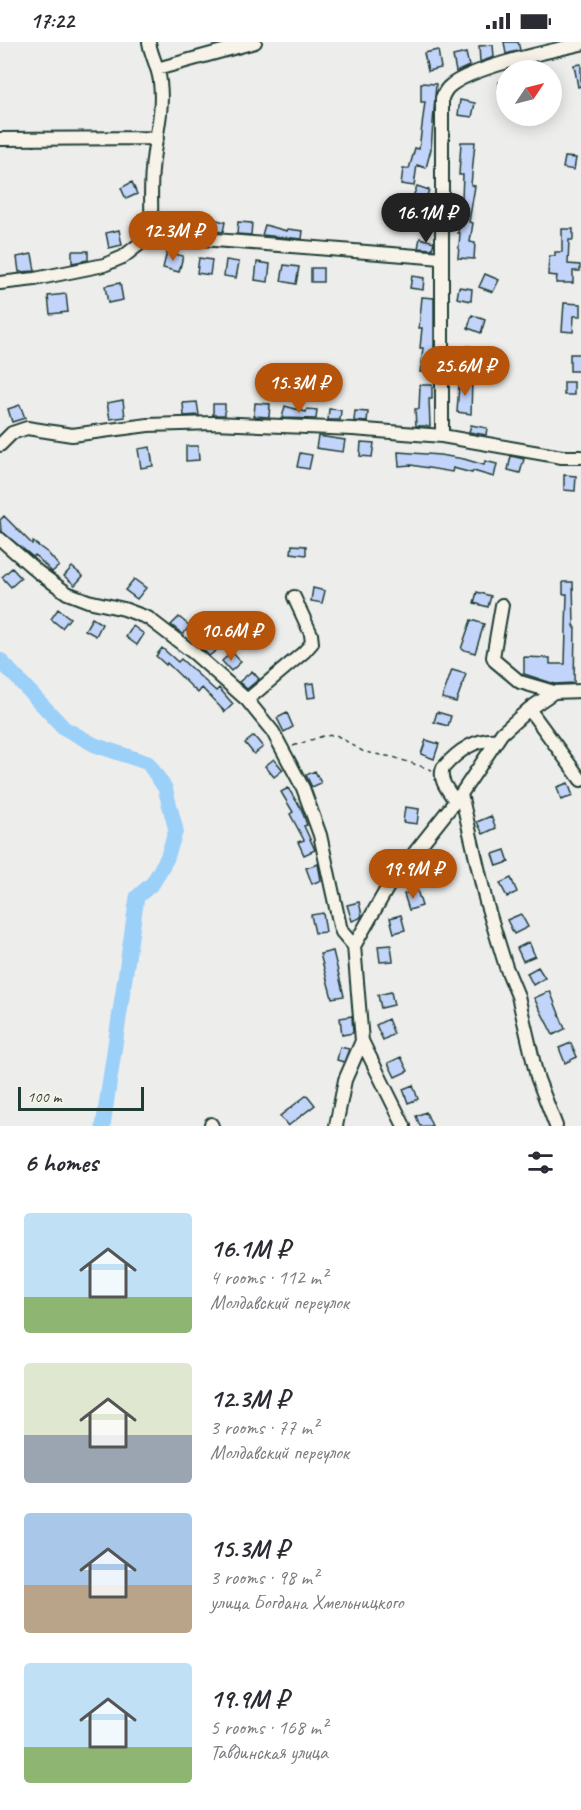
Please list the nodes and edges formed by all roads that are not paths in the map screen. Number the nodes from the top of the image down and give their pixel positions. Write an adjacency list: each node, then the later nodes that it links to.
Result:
1 (149, 42): 4 (street)
2 (255, 42): 4 (street)
3 (581, 44): 8 (street)
4 (157, 69): 5 (street)
5 (157, 138): 6 (street); 7 (street)
6 (0, 139)
7 (151, 235): 8 (street); 9 (street)
8 (442, 258): 10 (street)
9 (0, 283)
10 (442, 436): 11 (street); 12 (street)
11 (0, 445)
12 (581, 457)
13 (0, 539): 18 (street)
14 (294, 597): 18 (street)
15 (502, 605): 16 (street)
16 (554, 692): 17 (street); 19 (street)
17 (581, 692)
18 (247, 700): 23 (street)
19 (529, 709): 20 (street); 21 (street)
20 (497, 740): 22 (street); 22 (street)
21 (581, 780)
22 (458, 797): 23 (street); 27 (street)
23 (354, 946): 24 (street)
24 (362, 1041): 25 (street); 26 (street)
25 (336, 1126)
26 (404, 1126)
27 (556, 1126)

